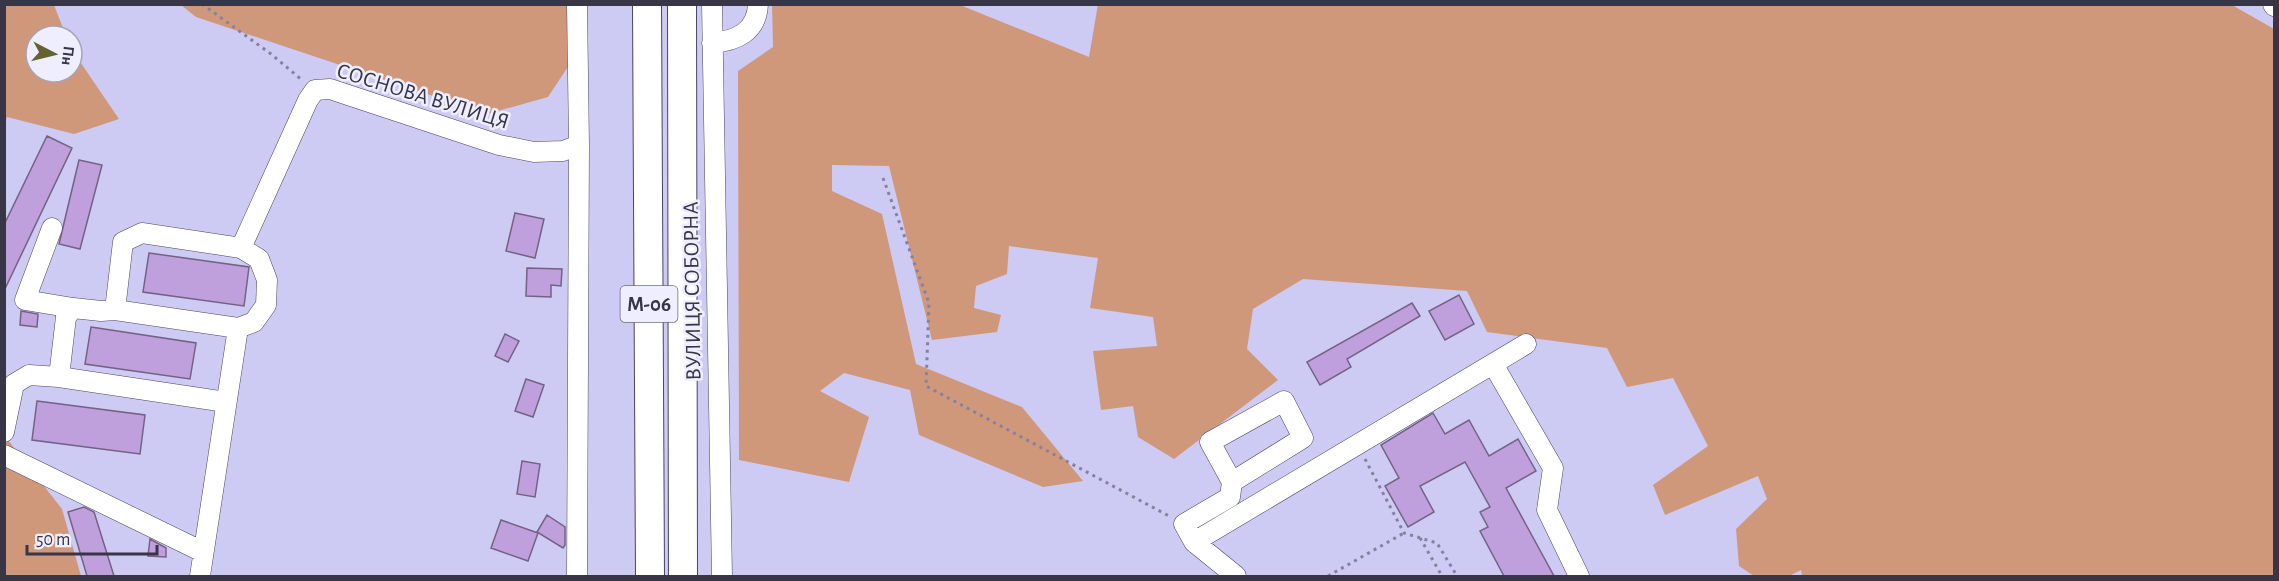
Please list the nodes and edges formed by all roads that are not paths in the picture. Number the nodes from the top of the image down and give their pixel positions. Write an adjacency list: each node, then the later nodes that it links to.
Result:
1 (577, 4): 7 (street)
2 (647, 4): 24 (highway, М-06)
3 (682, 4): 25 (highway, М-06)
4 (712, 4): 6 (street, ВУЛИЦЯ СОБОРНА)
5 (758, 4): 6 (street)
6 (712, 43): 26 (street, ВУЛИЦЯ СОБОРНА)
7 (579, 145): 9 (street, СОСНОВА ВУЛИЦЯ); 23 (street)
8 (52, 228): 10 (street)
9 (241, 248): 11 (street); 12 (street)
10 (73, 308): 11 (street); 15 (street)
11 (115, 310): 12 (street)
12 (238, 328): 16 (street)
13 (1526, 344): 14 (street)
14 (1492, 364): 20 (street); 28 (street)
15 (59, 377): 16 (street); 17 (street)
16 (226, 402): 21 (street)
17 (4, 432)
18 (4, 454): 21 (street)
19 (1232, 482): 19 (street); 20 (street)
20 (1194, 542): 27 (street)
21 (203, 552): 22 (street)
22 (200, 576)
23 (576, 576)
24 (651, 576)
25 (683, 576)
26 (722, 576)
27 (1236, 576)
28 (1579, 576)

